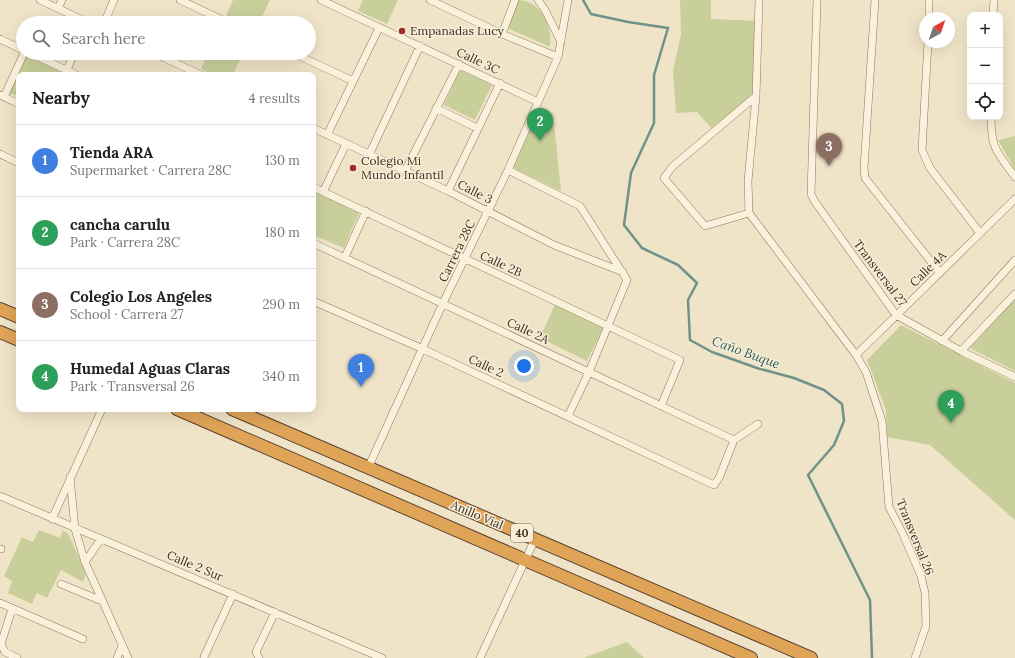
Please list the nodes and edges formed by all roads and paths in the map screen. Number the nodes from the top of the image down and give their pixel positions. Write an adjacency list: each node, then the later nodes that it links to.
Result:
1 (40, 0): 15 (street)
2 (62, 0): 15 (street)
3 (114, 0): 19 (street)
4 (180, 0): 20 (street)
5 (321, 0): 21 (street, Calle 3C)
6 (430, 0): 22 (street)
7 (515, 0): 22 (street)
8 (538, 0): 24 (street)
9 (568, 0): 24 (street, Carrera 28C)
10 (759, 0): 41 (street)
11 (817, 0): 74 (street, Transversal 27)
12 (875, 0): 68 (street)
13 (929, 0): 16 (street)
14 (994, 0): 17 (street)
15 (58, 8): 18 (street)
16 (929, 12)
17 (993, 12)
18 (74, 16)
19 (107, 16)
20 (214, 16)
21 (379, 28): 25 (street, Calle 3C); 38 (street)
22 (502, 34): 28 (street)
23 (0, 39): 26 (street)
24 (561, 42): 28 (street, Carrera 28C)
25 (420, 46): 34 (street, Calle 3C); 51 (street)
26 (16, 47)
27 (928, 48): 63 (street)
28 (558, 58): 42 (street, Carrera 28C)
29 (20, 60): 40 (street)
30 (45, 60): 35 (street)
31 (71, 60): 35 (street)
32 (169, 60): 37 (street)
33 (308, 60): 38 (street)
34 (459, 64): 39 (street, Calle 3C); 44 (street)
35 (67, 70): 36 (street)
36 (71, 72)
37 (195, 72)
38 (353, 81): 48 (street)
39 (500, 83): 42 (street, Calle 3C); 46 (street)
40 (2, 96): 43 (street)
41 (756, 96): 62 (street); 62 (street)
42 (538, 102): 53 (street, Carrera 28C)
43 (16, 103)
44 (436, 108): 46 (street); 54 (street)
45 (990, 120): 55 (street)
46 (477, 128): 57 (street)
47 (316, 130): 48 (street, Calle 3)
48 (327, 135): 49 (street, Calle 3)
49 (346, 144): 51 (street, Calle 3); 58 (street)
50 (0, 154): 52 (street)
51 (369, 154): 54 (street, Calle 3)
52 (16, 160)
53 (508, 170): 60 (street, Carrera 28C); 69 (street)
54 (405, 171): 57 (street, Calle 3)
55 (1015, 177)
56 (316, 188): 58 (street, Calle 2B)
57 (448, 191): 60 (street, Calle 3)
58 (323, 192): 61 (street, Calle 2B)
59 (1015, 199): 63 (street, Calle 4A)
60 (488, 211): 66 (street, Carrera 28C); 69 (street, Calle 3)
61 (366, 212): 65 (street); 66 (street, Calle 2B)
62 (749, 213): 82 (street, Transversal 26)
63 (980, 233): 68 (street, Calle 4A)
64 (316, 243): 65 (street, Calle 2A)
65 (344, 257): 72 (street, Calle 2A)
66 (465, 259): 72 (street, Carrera 28C); 76 (street, Calle 2B)
67 (1015, 260): 79 (street)
68 (940, 273): 74 (street, Calle 4A)
69 (624, 274): 76 (street)
70 (1015, 294): 81 (street)
71 (316, 302): 80 (street, Calle 2)
72 (443, 303): 80 (street, Carrera 28C); 83 (street, Calle 2A)
73 (0, 309): 75 (highway)
74 (896, 315): 79 (street, Transversal 27); 82 (street, Calle 4A)
75 (16, 316)
76 (609, 326): 83 (street); 85 (street, Calle 2B)
77 (0, 332): 78 (highway)
78 (16, 339)
79 (942, 341): 81 (street, Transversal 27)
80 (423, 349): 89 (street, Calle 2); 92 (street, Carrera 28C)
81 (962, 352): 84 (street, Transversal 27)
82 (856, 355): 118 (street, Transversal 26)
83 (589, 372): 85 (street, Calle 2A); 89 (street)
84 (1015, 377)
85 (662, 406): 91 (street, Calle 2A)
86 (101, 412): 93 (street)
87 (184, 412): 99 (highway, Anillo Vial / 40)
88 (239, 412): 92 (highway, Anillo Vial / 40)
89 (568, 416): 91 (street, Calle 2)
90 (758, 424): 91 (street)
91 (734, 440)
92 (368, 468): 98 (highway, Anillo Vial / 40)
93 (70, 477): 95 (street); 96 (street)
94 (0, 496): 95 (street, Calle 2 Sur)
95 (52, 519): 96 (street, Calle 2 Sur)
96 (75, 529): 97 (street, Calle 2 Sur); 100 (street)
97 (101, 538): 100 (street); 102 (street, Calle 2 Sur)
98 (535, 539): 99 (street); 117 (highway, Anillo Vial / 40)
99 (524, 560): 115 (street); 116 (highway, Anillo Vial / 40)
100 (85, 562): 103 (street)
101 (61, 584): 103 (street)
102 (232, 594): 106 (street, Calle 2 Sur); 109 (street)
103 (102, 601): 108 (street)
104 (0, 603): 105 (street)
105 (12, 608): 107 (street); 111 (street)
106 (276, 612): 110 (street); 114 (street, Calle 2 Sur)
107 (83, 639)
108 (122, 646): 112 (street); 113 (street)
109 (204, 657)
110 (258, 657)
111 (16, 658)
112 (116, 658)
113 (128, 658)
114 (382, 658)
115 (480, 658)
116 (751, 658)
117 (811, 658)
118 (915, 658)

